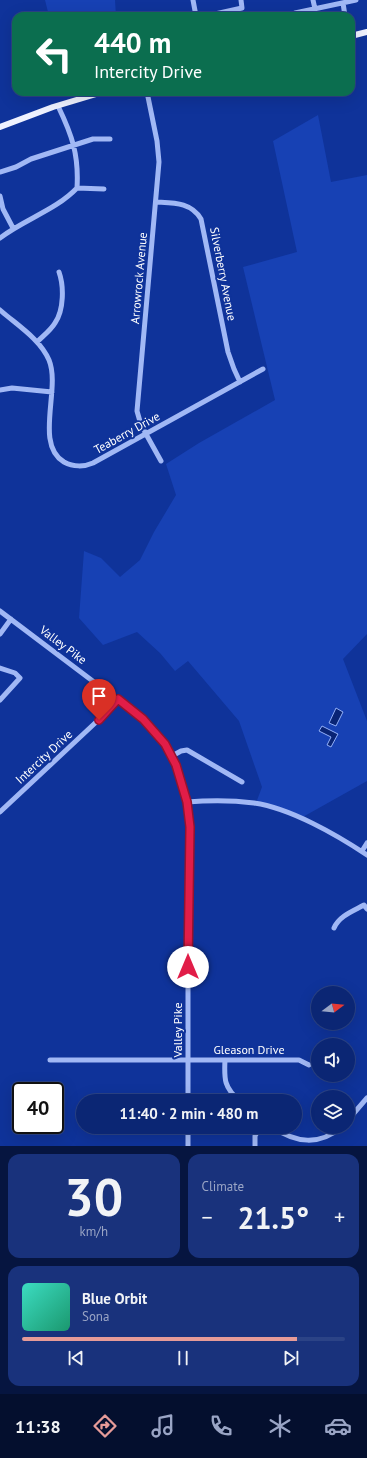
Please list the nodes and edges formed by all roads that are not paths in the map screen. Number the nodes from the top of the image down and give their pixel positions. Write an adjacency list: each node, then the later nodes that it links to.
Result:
1 (192, 0): 7 (street)
2 (240, 0): 8 (street)
3 (313, 0): 6 (street)
4 (356, 0): 5 (street)
5 (343, 3): 6 (street); 10 (street)
6 (315, 9): 9 (street)
7 (195, 12)
8 (224, 12)
9 (300, 12)
10 (344, 12)
11 (367, 32): 12 (main road)
12 (355, 35)
13 (91, 96): 15 (main road)
14 (148, 96): 23 (street, Arrowrock Avenue)
15 (58, 106): 16 (main road); 18 (street)
16 (0, 127)
17 (110, 139): 18 (street)
18 (74, 145): 19 (street); 20 (street)
19 (0, 172)
20 (77, 188): 21 (street); 24 (street)
21 (104, 189)
22 (0, 196): 24 (street)
23 (156, 202): 30 (street, Silverberry Avenue); 33 (street, Arrowrock Avenue)
24 (13, 228): 25 (street)
25 (0, 238)
26 (59, 272): 28 (street)
27 (0, 310): 28 (street, Teaberry Drive)
28 (37, 342): 32 (street, Teaberry Drive)
29 (263, 369): 30 (street, Teaberry Drive)
30 (240, 382): 33 (street, Teaberry Drive)
31 (0, 390): 32 (street)
32 (52, 392): 33 (street, Teaberry Drive)
33 (146, 434): 34 (street, Arrowrock Avenue)
34 (160, 460)
35 (0, 611): 36 (street, Valley Pike)
36 (10, 619): 37 (street); 39 (street, Valley Pike)
37 (0, 634)
38 (0, 668): 40 (street)
39 (118, 699): 41 (street, Valley Pike); 44 (street, Intercity Drive)
40 (0, 700)
41 (172, 756): 42 (street); 43 (street, Valley Pike)
42 (242, 782)
43 (187, 802): 46 (street); 51 (street, Valley Pike)
44 (0, 812)
45 (367, 843): 46 (street)
46 (362, 852): 47 (street)
47 (367, 855)
48 (367, 909): 49 (street)
49 (334, 928)
50 (50, 1060): 51 (street, Gleason Drive)
51 (188, 1060): 52 (street, Gleason Drive); 54 (street, Valley Pike)
52 (225, 1060): 53 (street, Gleason Drive); 55 (street)
53 (309, 1065)
54 (188, 1094)
55 (232, 1094)
56 (367, 1098): 57 (street)
57 (355, 1112)
58 (188, 1134): 63 (street)
59 (256, 1134): 64 (street)
60 (284, 1134): 62 (street)
61 (331, 1134): 62 (street)
62 (305, 1143)
63 (188, 1146)
64 (255, 1146)

